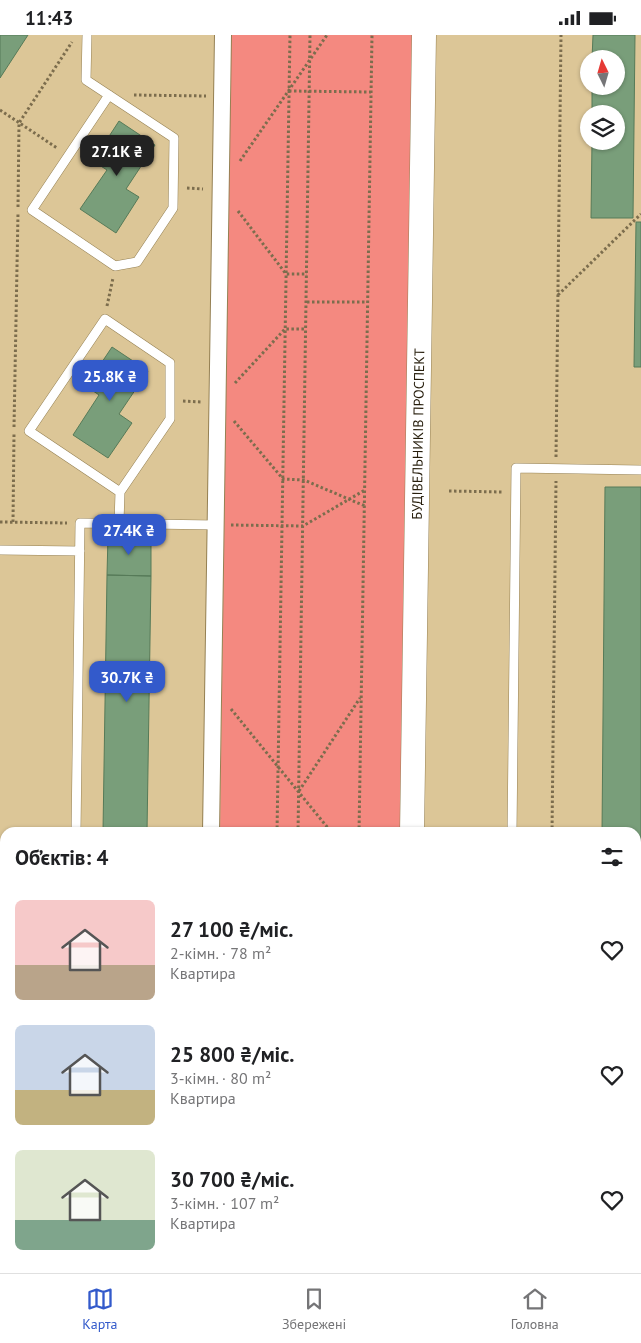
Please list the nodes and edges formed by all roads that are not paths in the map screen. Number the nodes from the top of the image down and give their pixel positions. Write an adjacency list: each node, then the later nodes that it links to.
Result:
1 (87, 35): 4 (lane)
2 (223, 35): 8 (street)
3 (424, 35): 13 (main road, БУДІВЕЛЬНИКІВ ПРОСПЕКТ)
4 (109, 95): 4 (lane)
5 (641, 470): 14 (lane)
6 (120, 492): 6 (lane); 7 (lane)
7 (119, 523): 8 (lane); 10 (lane)
8 (216, 525): 12 (street)
9 (0, 550): 10 (lane)
10 (80, 551): 11 (lane)
11 (76, 827)
12 (211, 827)
13 (412, 827)
14 (512, 827)

